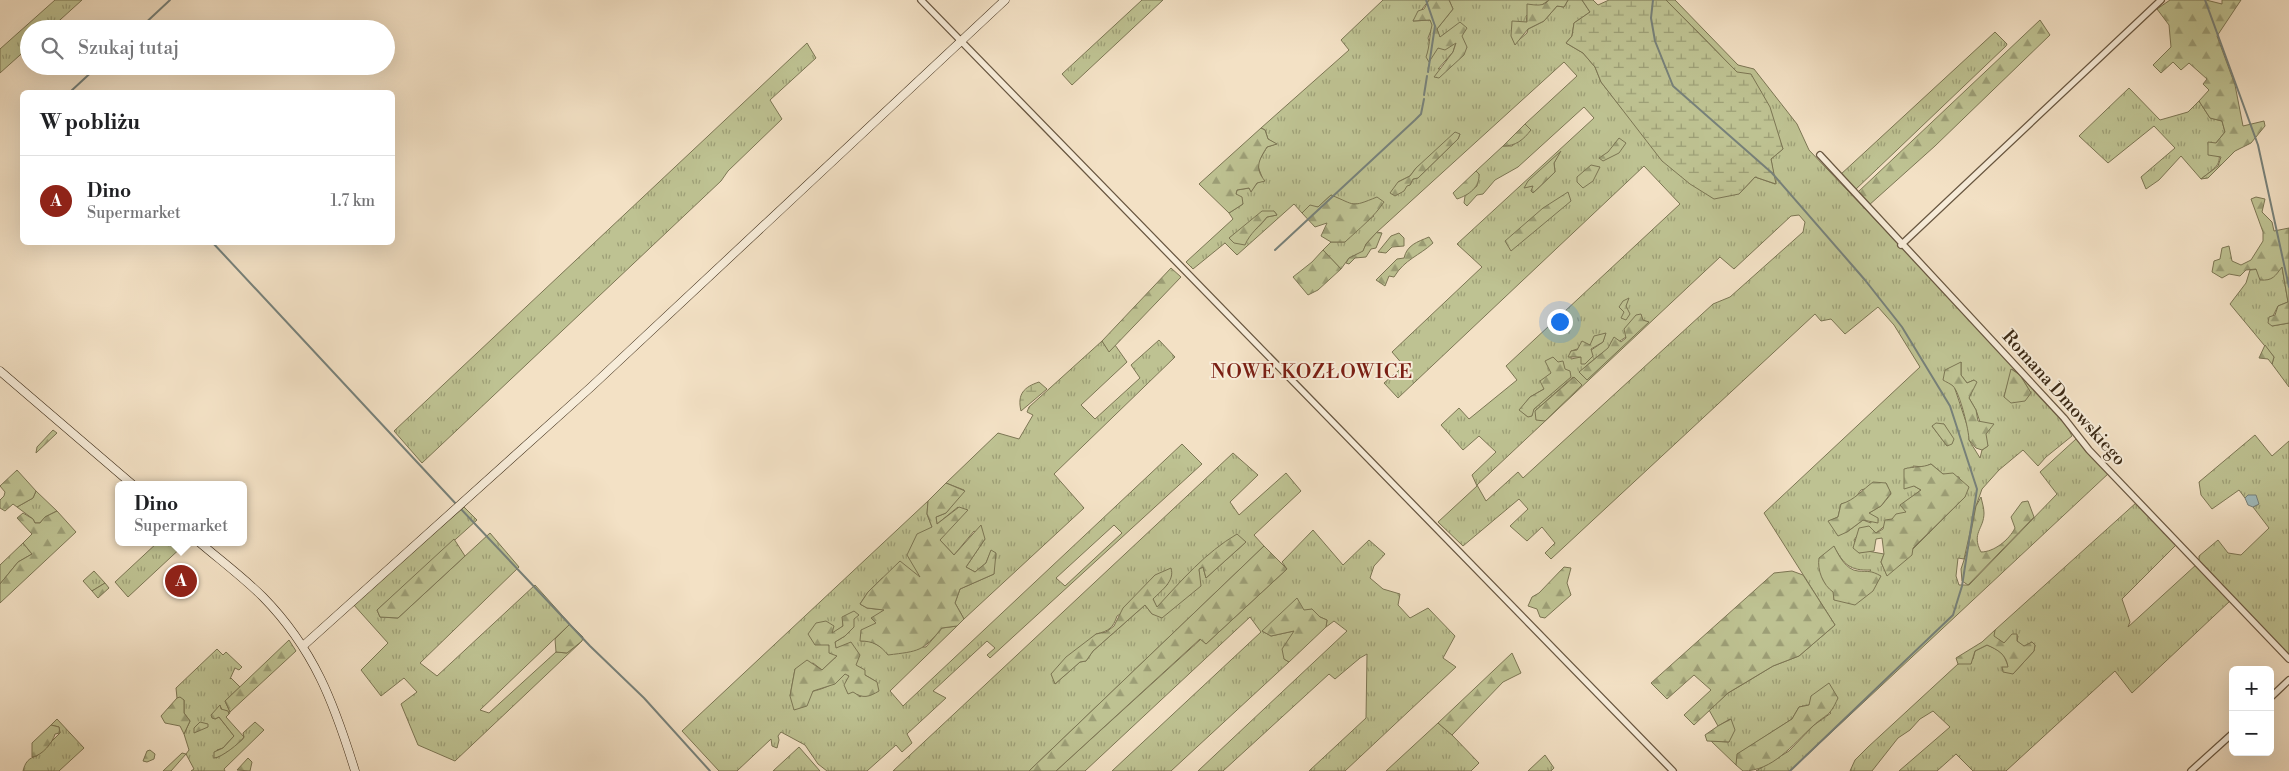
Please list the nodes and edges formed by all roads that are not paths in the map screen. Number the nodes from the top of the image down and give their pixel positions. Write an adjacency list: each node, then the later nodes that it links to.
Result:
1 (921, 0): 4 (street)
2 (1005, 0): 4 (street)
3 (2161, 0): 6 (street)
4 (961, 41): 10 (street); 16 (street)
5 (1820, 155): 6 (street, Romana Dmowskiego)
6 (1901, 245): 11 (street, Romana Dmowskiego)
7 (0, 371): 8 (street)
8 (127, 481)
9 (204, 546): 10 (street)
10 (303, 646): 15 (street)
11 (2289, 659)
12 (2289, 680): 13 (street)
13 (2274, 694)
14 (2229, 736): 17 (street)
15 (355, 771)
16 (1673, 771)
17 (2192, 771)

